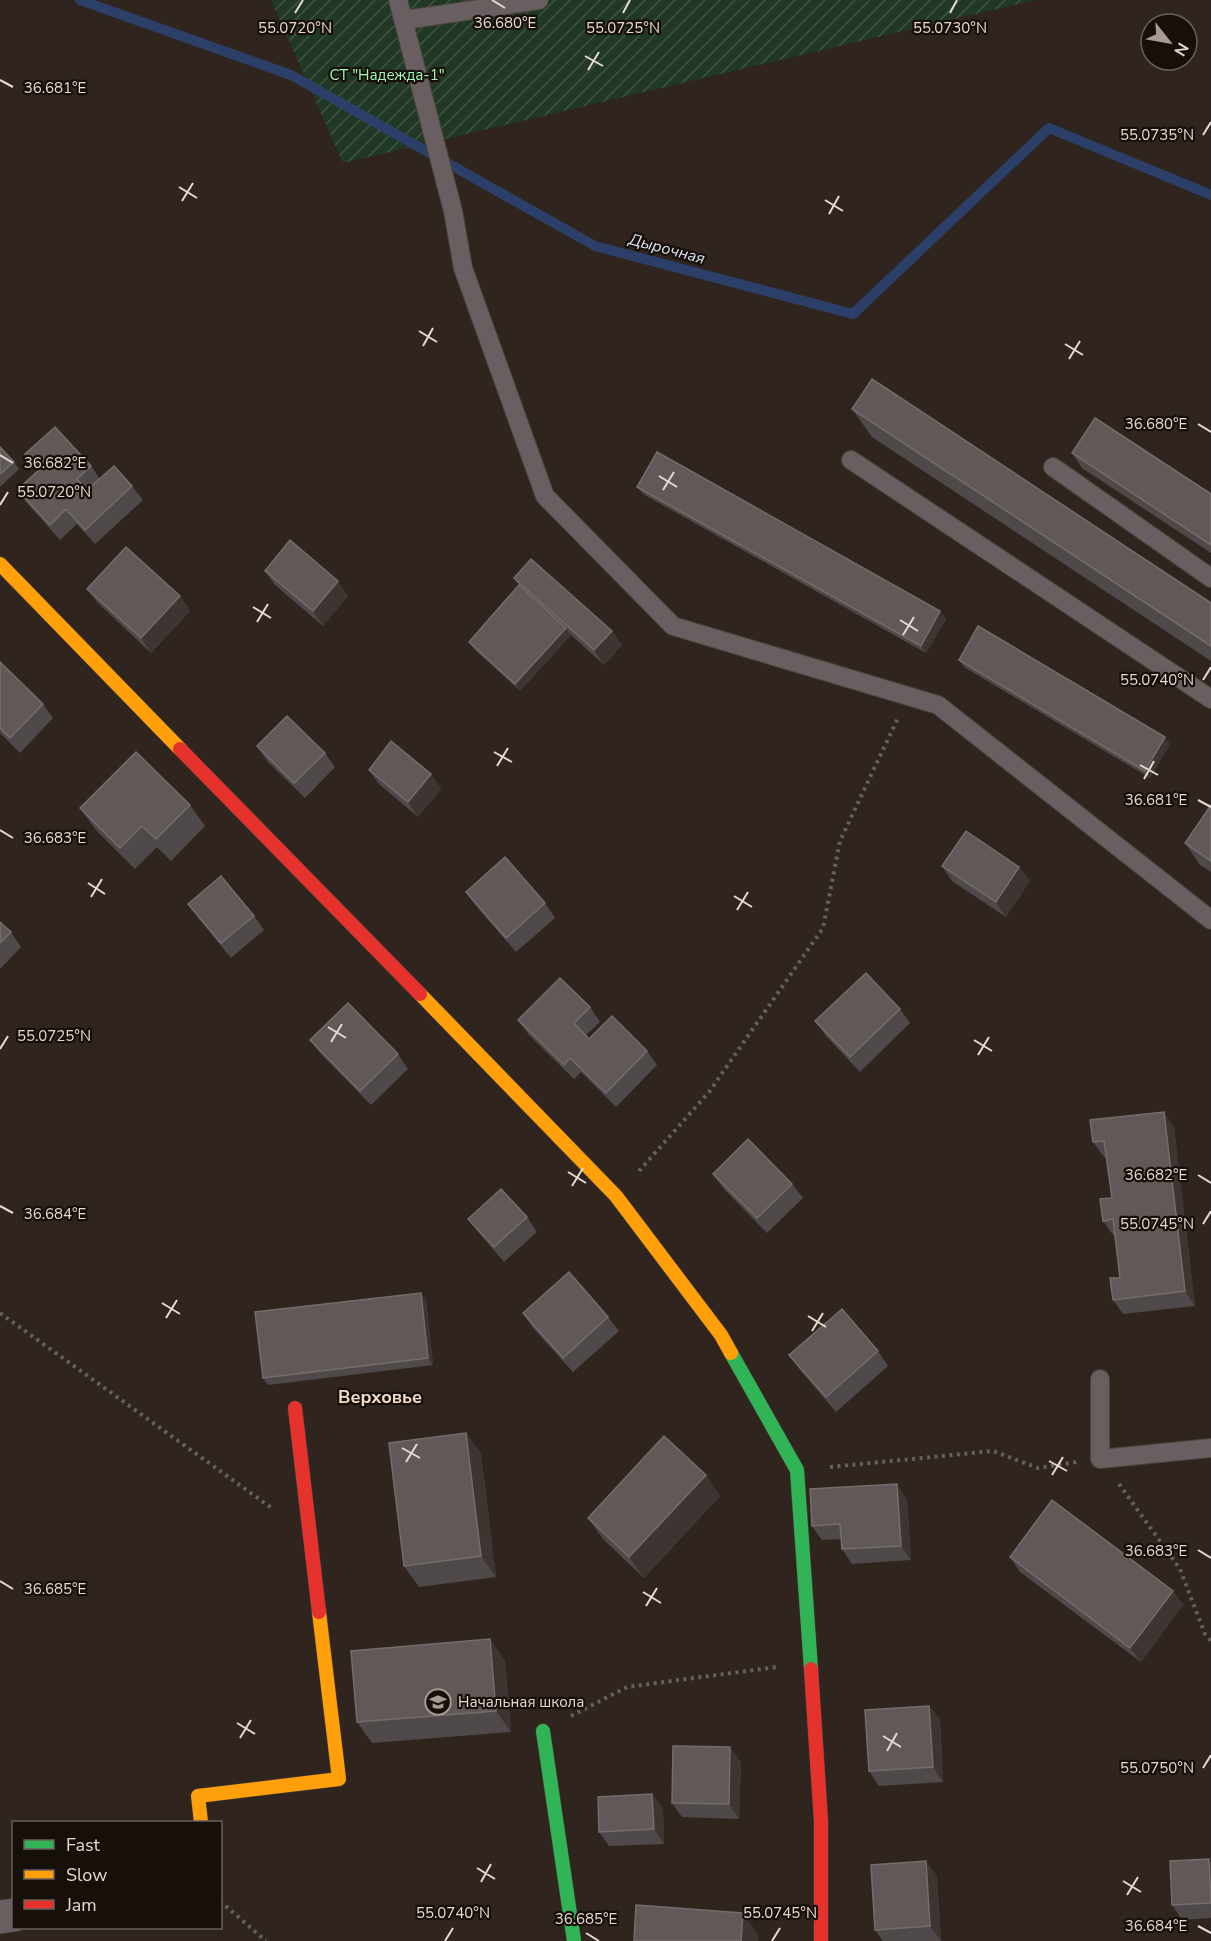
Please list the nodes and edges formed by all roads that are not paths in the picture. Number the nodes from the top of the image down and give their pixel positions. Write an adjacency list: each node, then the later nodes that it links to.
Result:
1 (398, 0): 3 (lane)
2 (538, 0): 3 (lane)
3 (405, 20): 9 (lane)
4 (851, 460): 8 (lane)
5 (1053, 467): 7 (lane)
6 (0, 564): 16 (street)
7 (1211, 578)
8 (1211, 699)
9 (1211, 920)
10 (1100, 1379): 12 (lane)
11 (295, 1408): 14 (street)
12 (1211, 1448)
13 (543, 1731): 15 (street)
14 (201, 1821)
15 (574, 1941)
16 (821, 1941)

